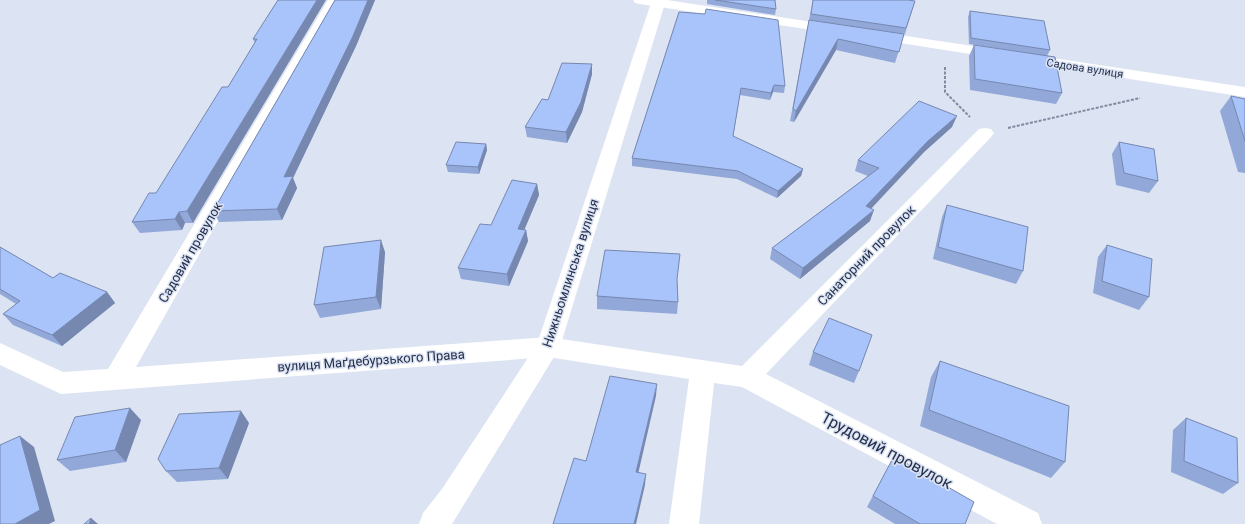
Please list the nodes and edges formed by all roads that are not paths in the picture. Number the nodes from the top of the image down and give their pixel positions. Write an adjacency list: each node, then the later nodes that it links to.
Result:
1 (335, 0): 9 (street, Садовий провулок)
2 (652, 1): 3 (street, Садова вулиця); 5 (street, Нижньомлинська вулиця)
3 (1245, 92)
4 (985, 133): 8 (street, Санаторний провулок)
5 (548, 347): 7 (street, вулиця Маґдебурзького Права); 9 (street, вулиця Маґдебурзького Права); 10 (street, Нижньомлинська вулиця)
6 (0, 353): 9 (street, вулиця Маґдебурзького Права)
7 (703, 370): 8 (street, вулиця Маґдебурзького Права); 11 (street)
8 (747, 377): 12 (street, Трудовий провулок)
9 (116, 379)
10 (434, 524)
11 (684, 524)
12 (1027, 524)

